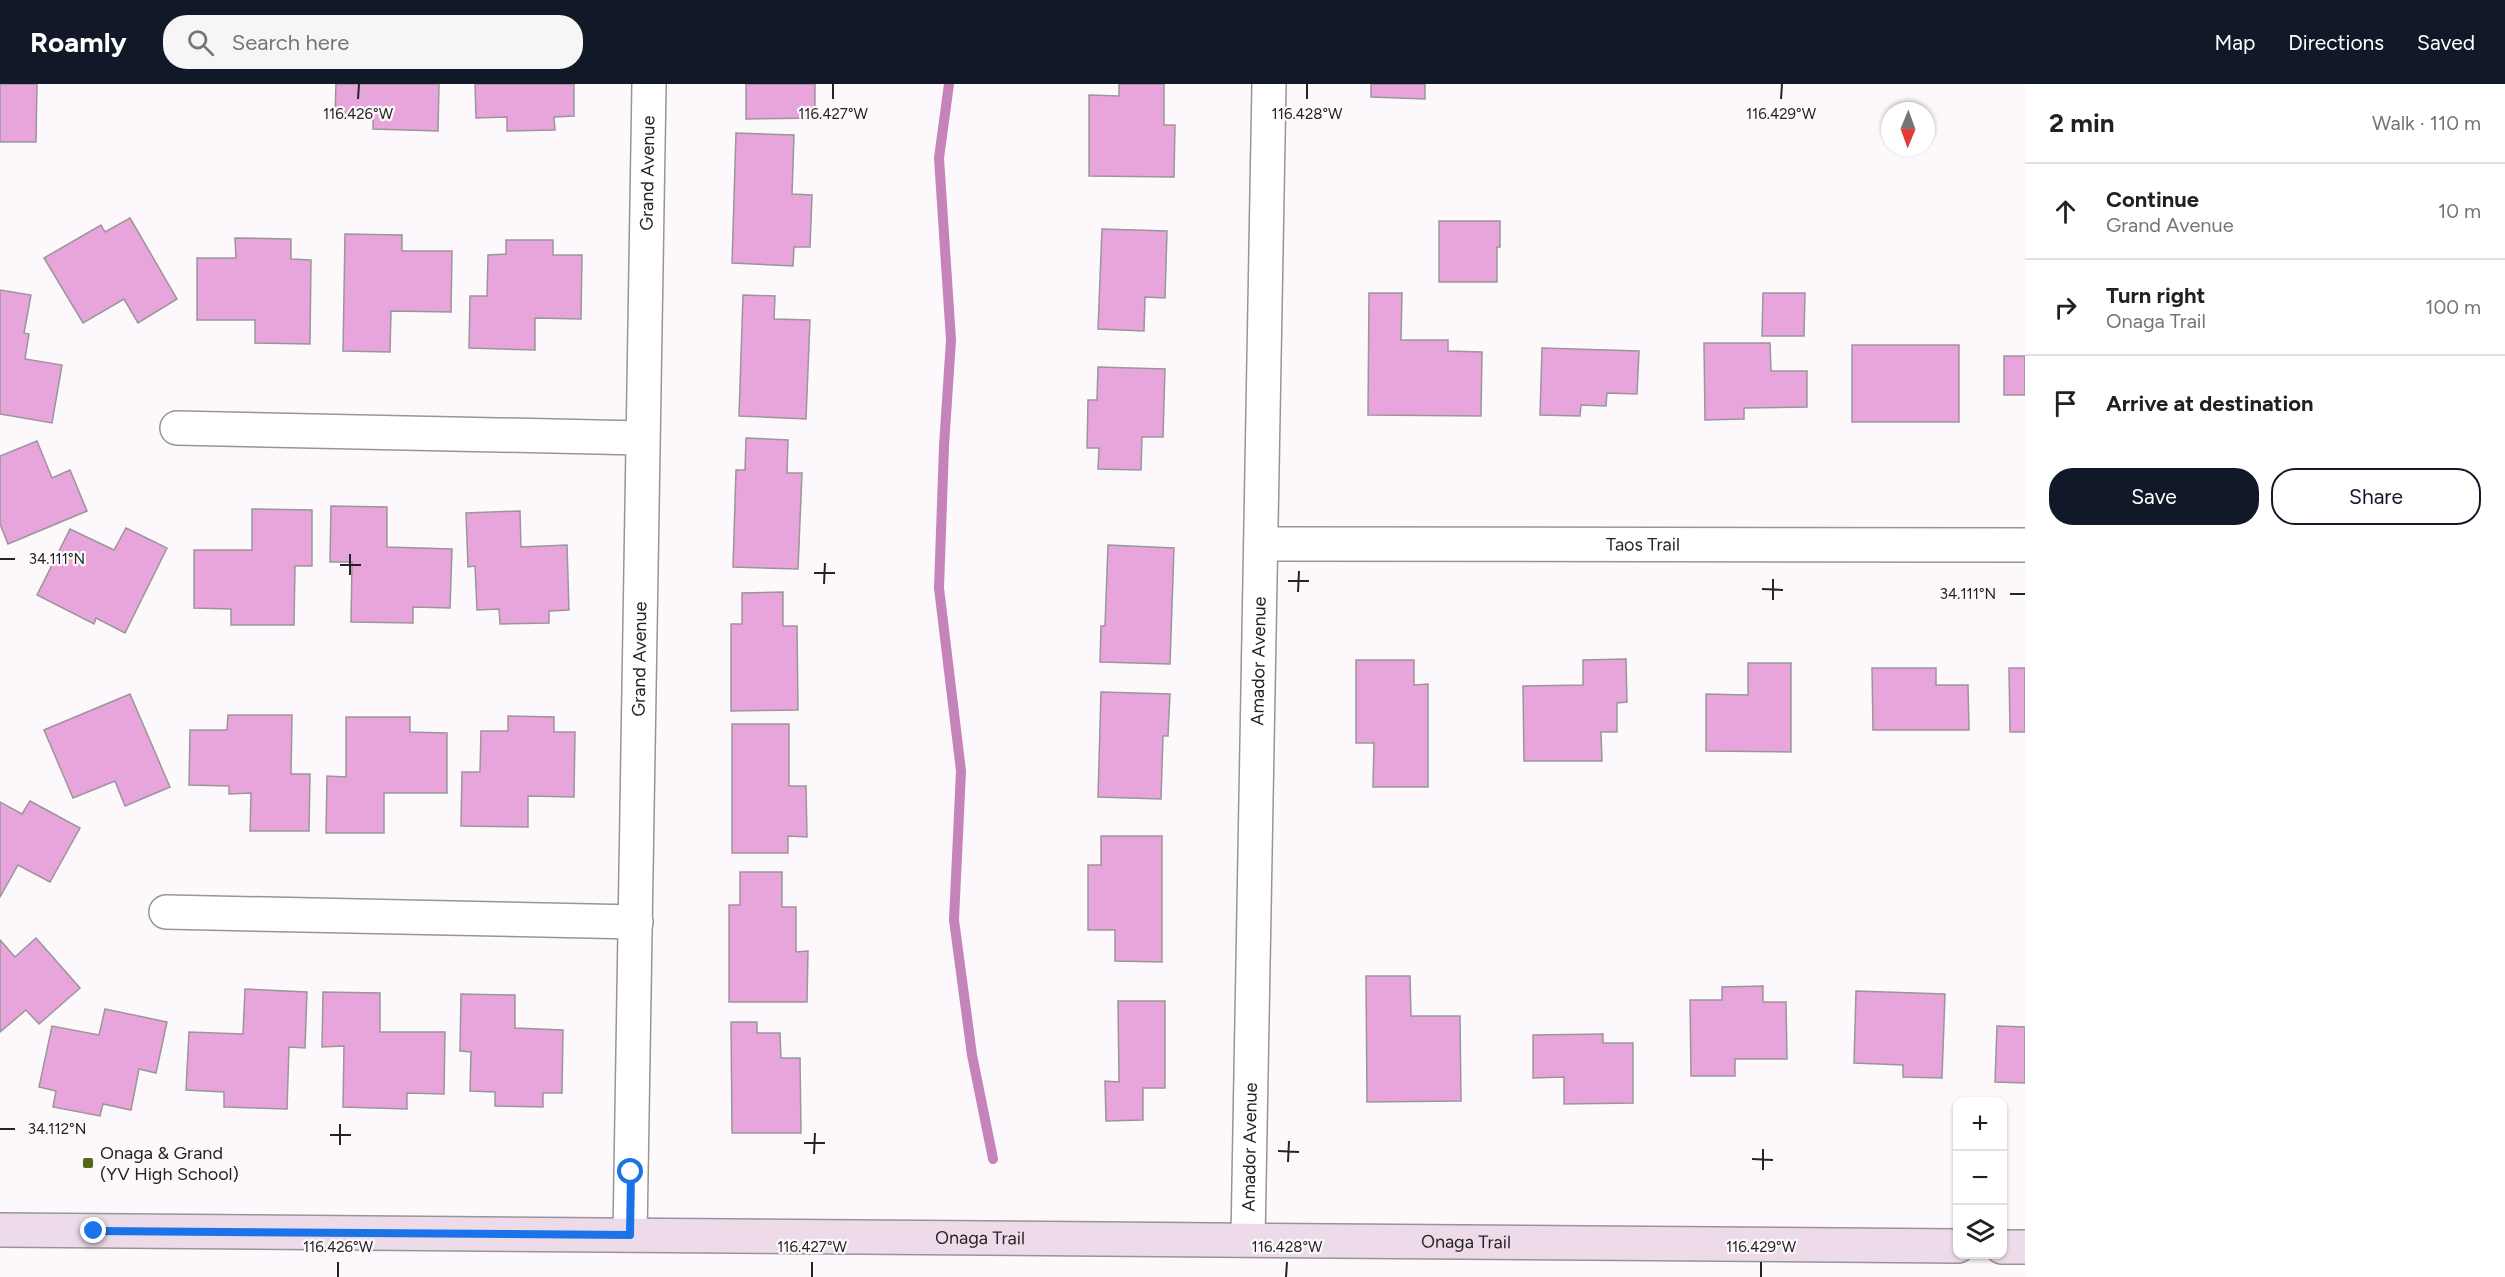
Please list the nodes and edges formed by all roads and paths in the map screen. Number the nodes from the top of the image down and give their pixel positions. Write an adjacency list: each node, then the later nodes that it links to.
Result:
1 (649, 84): 4 (street, Grand Avenue)
2 (1269, 84): 5 (street, Amador Avenue)
3 (177, 428): 4 (street)
4 (642, 438): 8 (street, Grand Avenue)
5 (1261, 544): 6 (street, Taos Trail); 11 (street, Amador Avenue)
6 (2025, 545)
7 (166, 912): 8 (street)
8 (636, 922): 10 (street, Grand Avenue)
9 (0, 1230): 10 (street, Onaga Trail)
10 (630, 1235): 11 (street, Onaga Trail)
11 (1248, 1239): 12 (street, Onaga Trail)
12 (1953, 1246)
13 (2007, 1247): 14 (street)
14 (2025, 1247)

